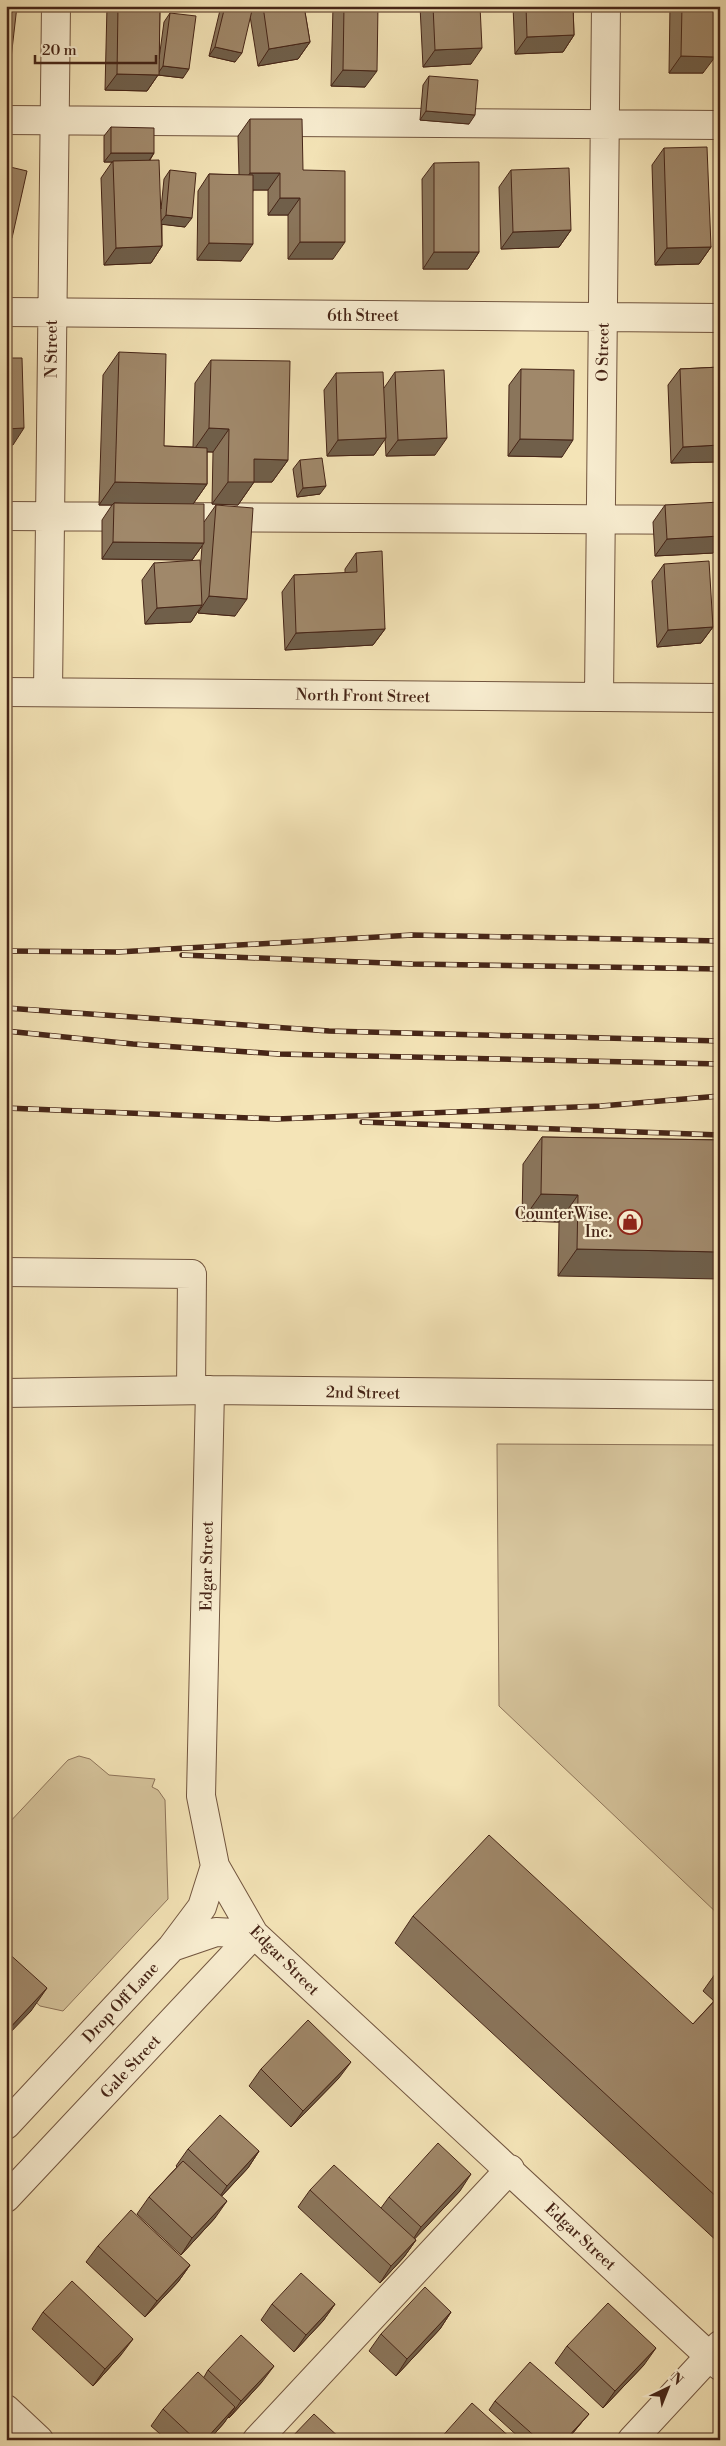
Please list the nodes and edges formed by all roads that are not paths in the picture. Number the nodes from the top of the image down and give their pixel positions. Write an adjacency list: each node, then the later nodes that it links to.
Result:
1 (56, 6): 4 (street, N Street)
2 (606, 6): 5 (street, O Street)
3 (6, 120): 4 (street)
4 (54, 120): 5 (street); 8 (street, N Street)
5 (605, 124): 6 (street); 9 (street, O Street)
6 (720, 125)
7 (6, 312): 8 (street, 6th Street)
8 (51, 312): 9 (street, 6th Street); 12 (street, N Street)
9 (603, 317): 10 (street, 6th Street); 13 (street, O Street)
10 (720, 318)
11 (6, 516): 12 (street)
12 (50, 517): 13 (street); 16 (street, N Street)
13 (601, 520): 14 (street); 17 (street, O Street)
14 (720, 520)
15 (6, 692): 16 (street, North Front Street)
16 (48, 692): 17 (street, North Front Street)
17 (599, 697): 18 (street, North Front Street)
18 (720, 698)
19 (6, 1272): 20 (street, Edgar Street)
20 (200, 1390): 21 (street, 2nd Street); 22 (street, 2nd Street); 23 (street, Edgar Street)
21 (6, 1394)
22 (720, 1395)
23 (214, 1866): 24 (street, Edgar Street); 25 (street, Drop Off Lane)
24 (254, 1934): 25 (street); 27 (street, Edgar Street); 28 (street, Gale Street)
25 (172, 1947): 26 (street, Drop Off Lane)
26 (6, 2125)
27 (510, 2169): 29 (street, Edgar Street); 32 (street)
28 (6, 2198)
29 (716, 2356): 33 (street)
30 (6, 2409): 31 (street)
31 (39, 2440)
32 (257, 2440)
33 (632, 2440)

